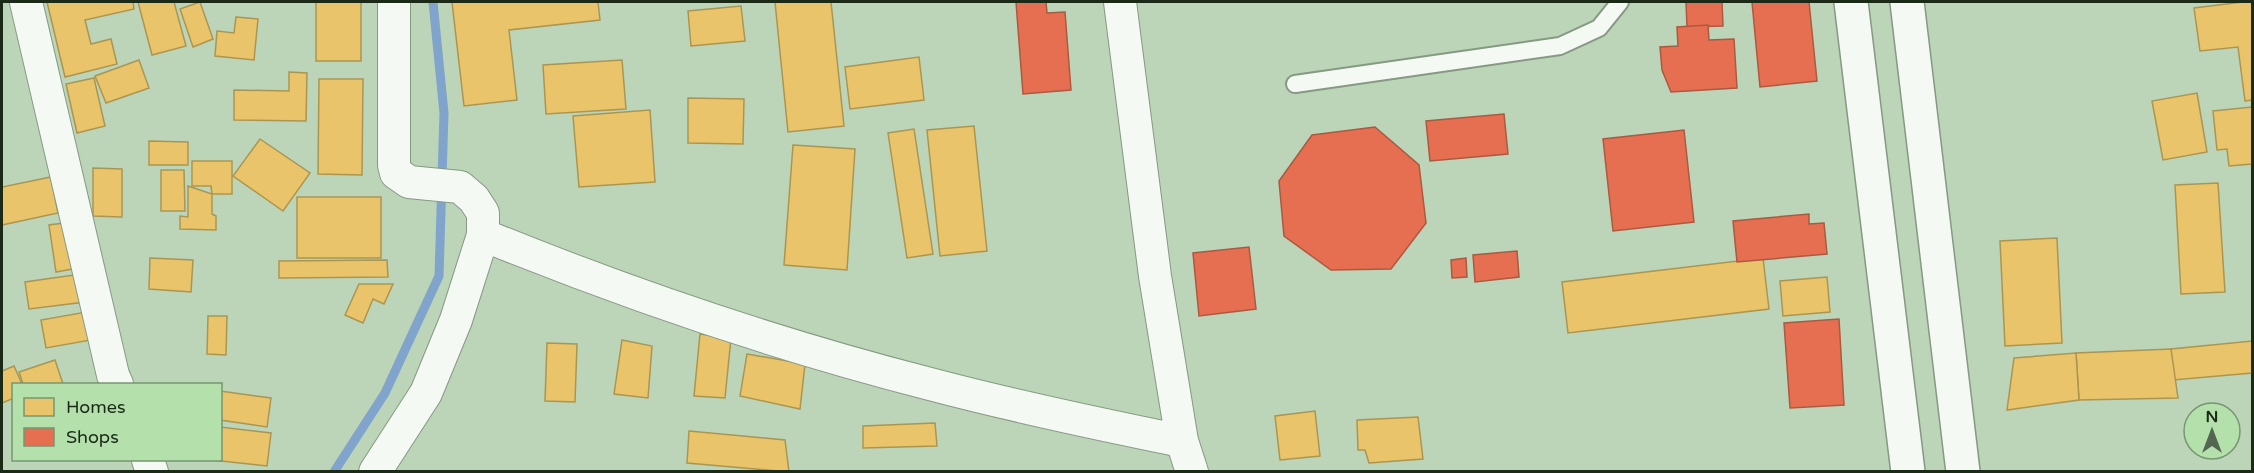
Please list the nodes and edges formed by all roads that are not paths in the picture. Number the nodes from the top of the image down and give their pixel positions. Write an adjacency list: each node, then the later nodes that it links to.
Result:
1 (26, 2): 9 (street)
2 (394, 2): 8 (street)
3 (1120, 2): 10 (street)
4 (1620, 2): 7 (lane)
5 (1851, 2): 13 (main road)
6 (1907, 2): 14 (main road)
7 (1295, 84)
8 (483, 235): 10 (street); 11 (street)
9 (117, 383)
10 (1182, 441): 12 (street)
11 (375, 471)
12 (1192, 471)
13 (1908, 471)
14 (1962, 471)

